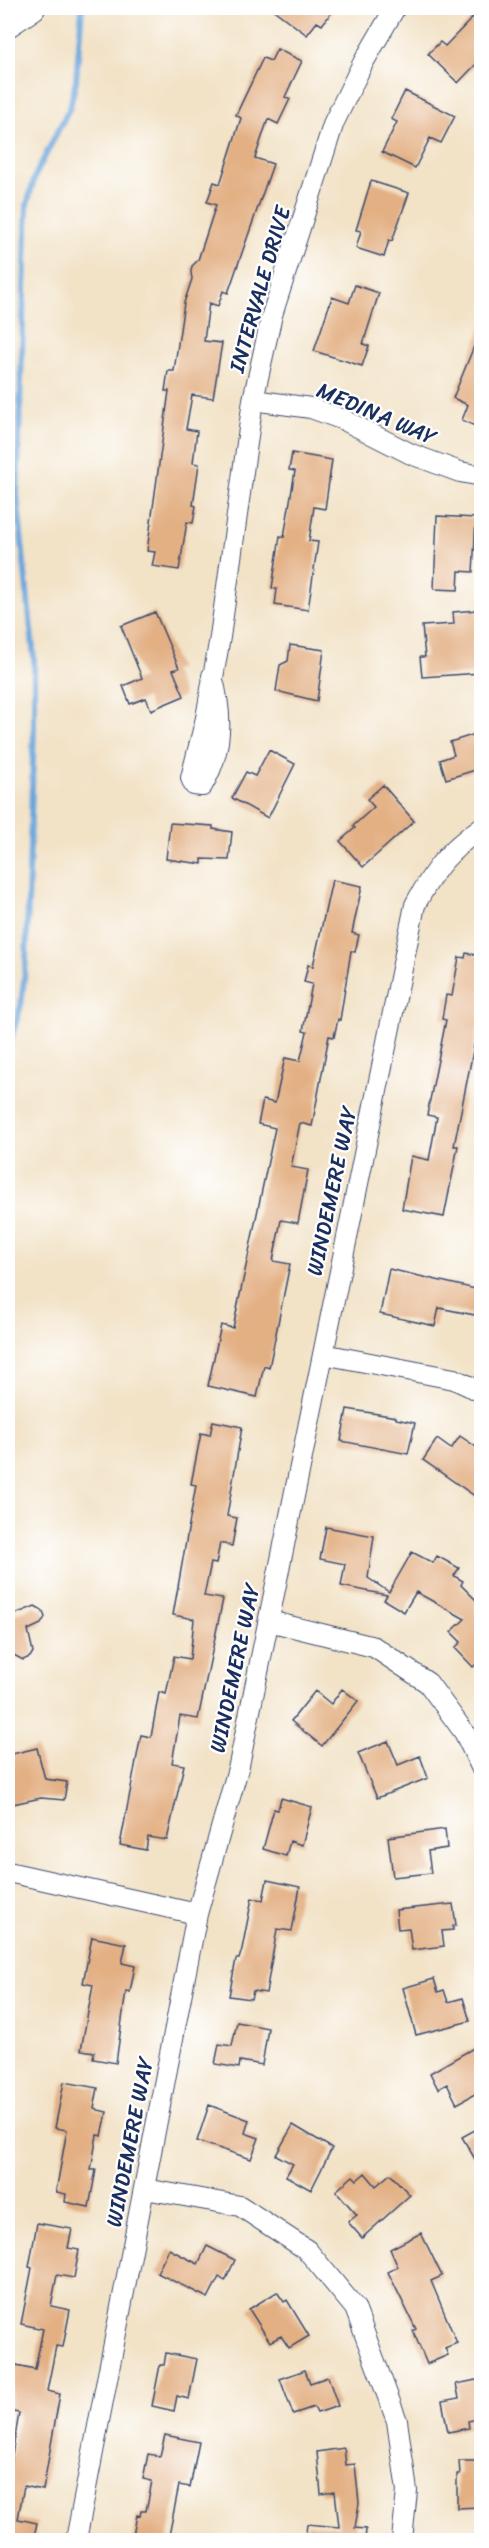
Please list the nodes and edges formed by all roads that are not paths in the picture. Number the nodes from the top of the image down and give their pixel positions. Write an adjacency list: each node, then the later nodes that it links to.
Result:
1 (33, 8): 3 (main road)
2 (395, 8): 4 (street, INTERVALE DRIVE)
3 (8, 24)
4 (253, 400): 5 (street, MEDINA WAY); 6 (street, INTERVALE DRIVE)
5 (482, 476)
6 (212, 676)
7 (482, 827): 8 (street, WINDEMERE WAY)
8 (322, 1354): 9 (street); 10 (street, WINDEMERE WAY)
9 (482, 1392)
10 (269, 1621): 11 (street); 13 (street, WINDEMERE WAY)
11 (482, 1769)
12 (8, 1872): 13 (street)
13 (197, 1914): 14 (street, WINDEMERE WAY)
14 (145, 2189): 15 (street, WINDEMERE WAY); 16 (street)
15 (76, 2541)
16 (402, 2541)

